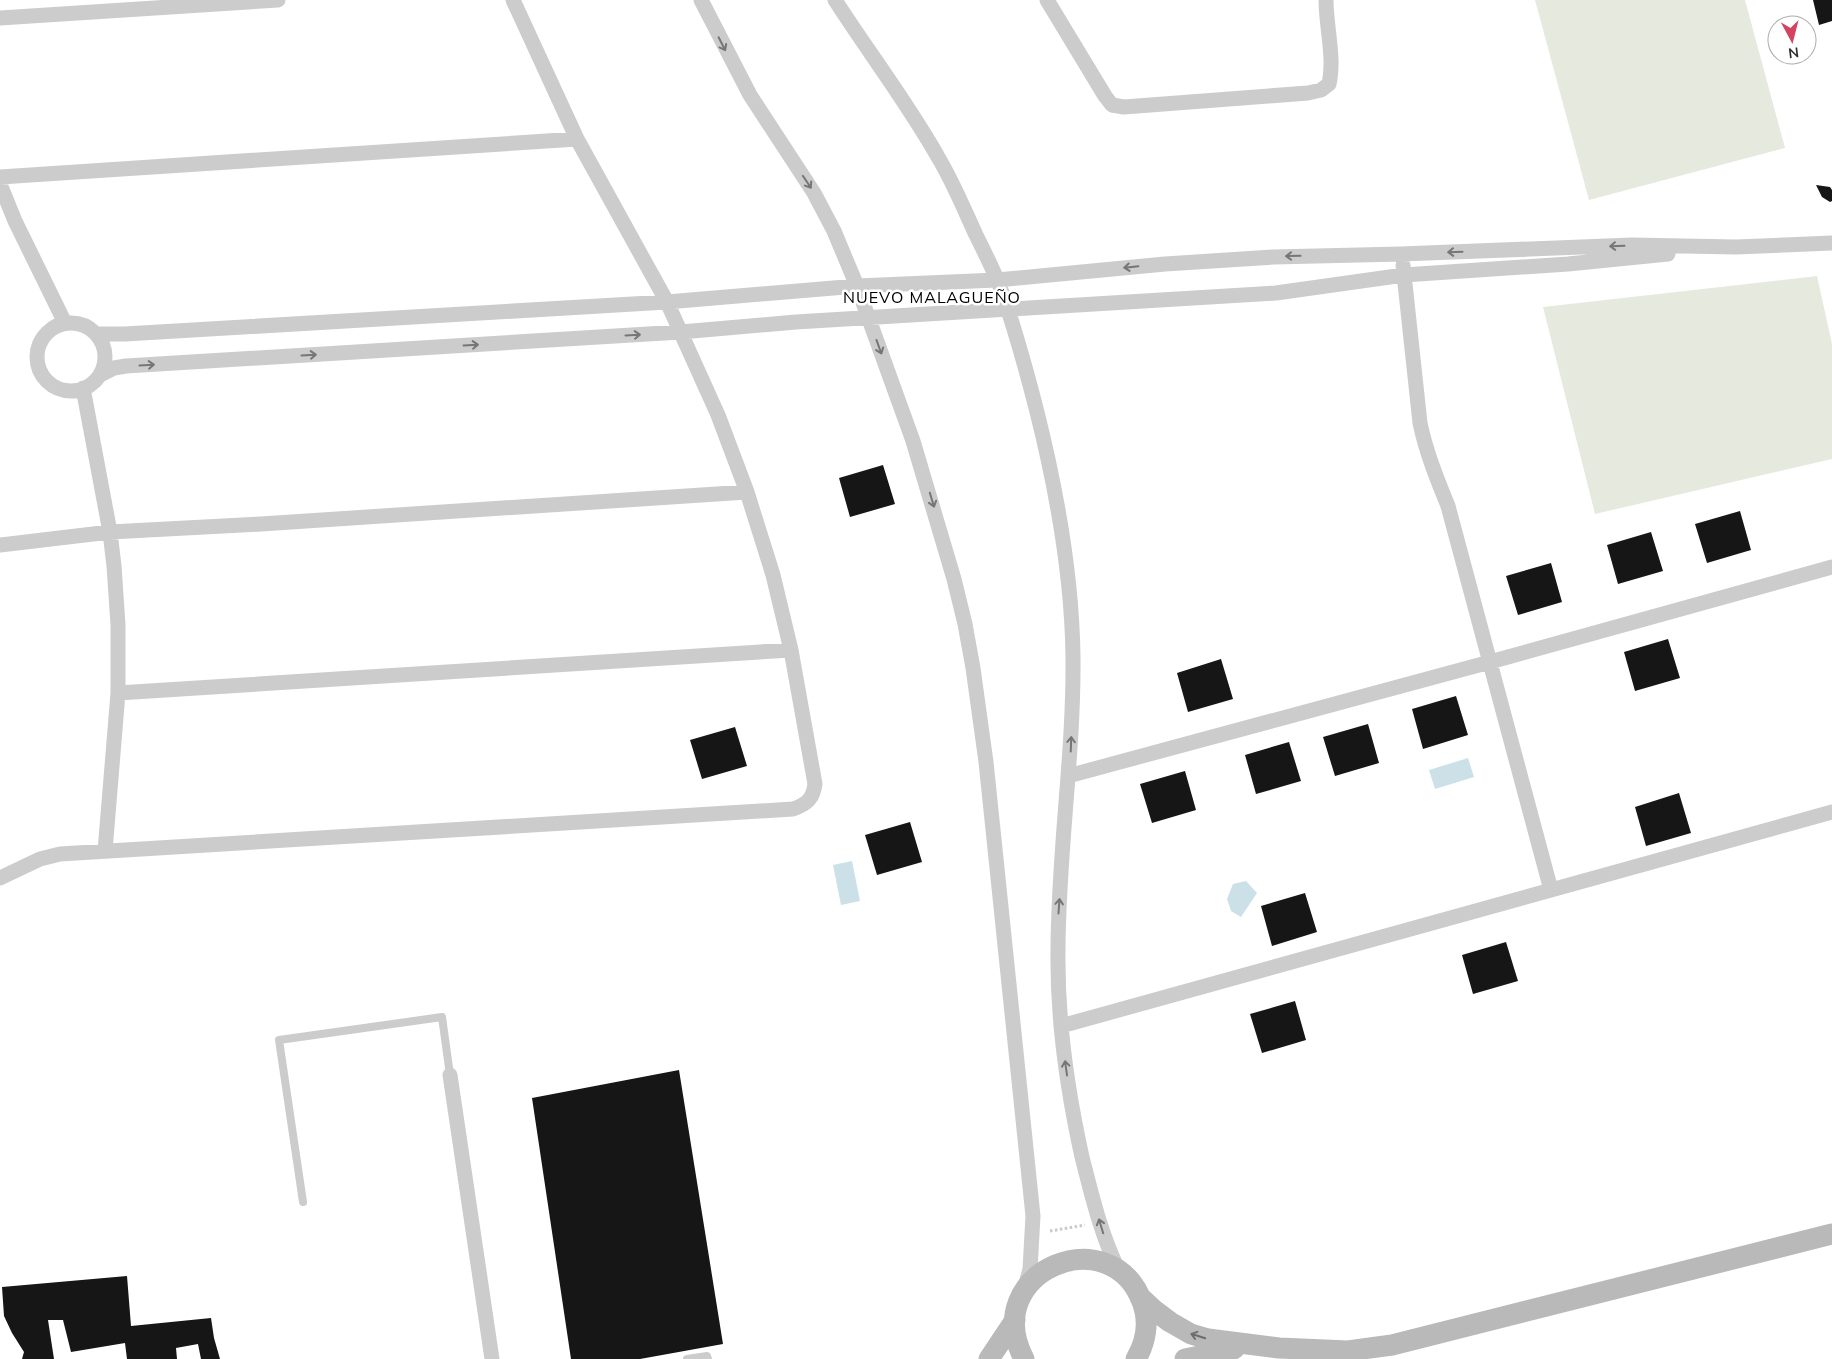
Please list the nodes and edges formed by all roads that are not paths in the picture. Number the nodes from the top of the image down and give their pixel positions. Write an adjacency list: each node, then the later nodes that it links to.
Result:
1 (278, 0): 7 (street)
2 (513, 0): 8 (street)
3 (701, 0): 16 (street, one-way to 16)
4 (835, 0): 15 (street)
5 (1047, 0): 6 (street)
6 (1326, 0)
7 (0, 18)
8 (577, 140): 9 (street); 17 (street)
9 (0, 177)
10 (0, 184): 20 (street)
11 (1832, 244): 12 (street)
12 (1736, 247): 13 (street, one-way to 13); 14 (street)
13 (1402, 254): 14 (street); 15 (street, one-way to 15)
14 (1404, 275): 18 (street); 30 (street)
15 (997, 280): 16 (street); 18 (street)
16 (858, 286): 17 (street); 19 (street)
17 (667, 302): 21 (street); 22 (street)
18 (1008, 309): 19 (street); 32 (street, one-way to 18)
19 (870, 319): 21 (street); 42 (street, one-way to 42)
20 (65, 323): 22 (street); 24 (street)
21 (682, 332): 23 (street, one-way to 21); 25 (street)
22 (96, 334): 23 (street)
23 (100, 375): 24 (street)
24 (83, 388): 26 (street)
25 (747, 492): 26 (street); 29 (street)
26 (110, 532): 27 (street); 31 (street)
27 (0, 544)
28 (1832, 567): 30 (street)
29 (791, 650): 31 (street); 34 (street)
30 (1490, 662): 32 (street); 36 (street)
31 (118, 693): 34 (street)
32 (1068, 776): 37 (street, one-way to 32)
33 (1832, 812): 36 (street)
34 (104, 851): 35 (street)
35 (0, 878)
36 (1551, 890): 37 (street)
37 (1061, 1026): 41 (street, one-way to 37)
38 (450, 1075): 39 (lane); 46 (street)
39 (303, 1202)
40 (1832, 1234): 45 (main road)
41 (1119, 1271): 42 (main road); 43 (main road)
42 (1024, 1290): 44 (main road)
43 (1140, 1298): 45 (main road, one-way to 43); 51 (main road)
44 (1015, 1320): 49 (main road); 50 (main road)
45 (1263, 1346): 52 (main road)
46 (492, 1359)
47 (687, 1359): 48 (lane)
48 (708, 1359)
49 (989, 1359)
50 (1024, 1359)
51 (1136, 1359)
52 (1185, 1359)

